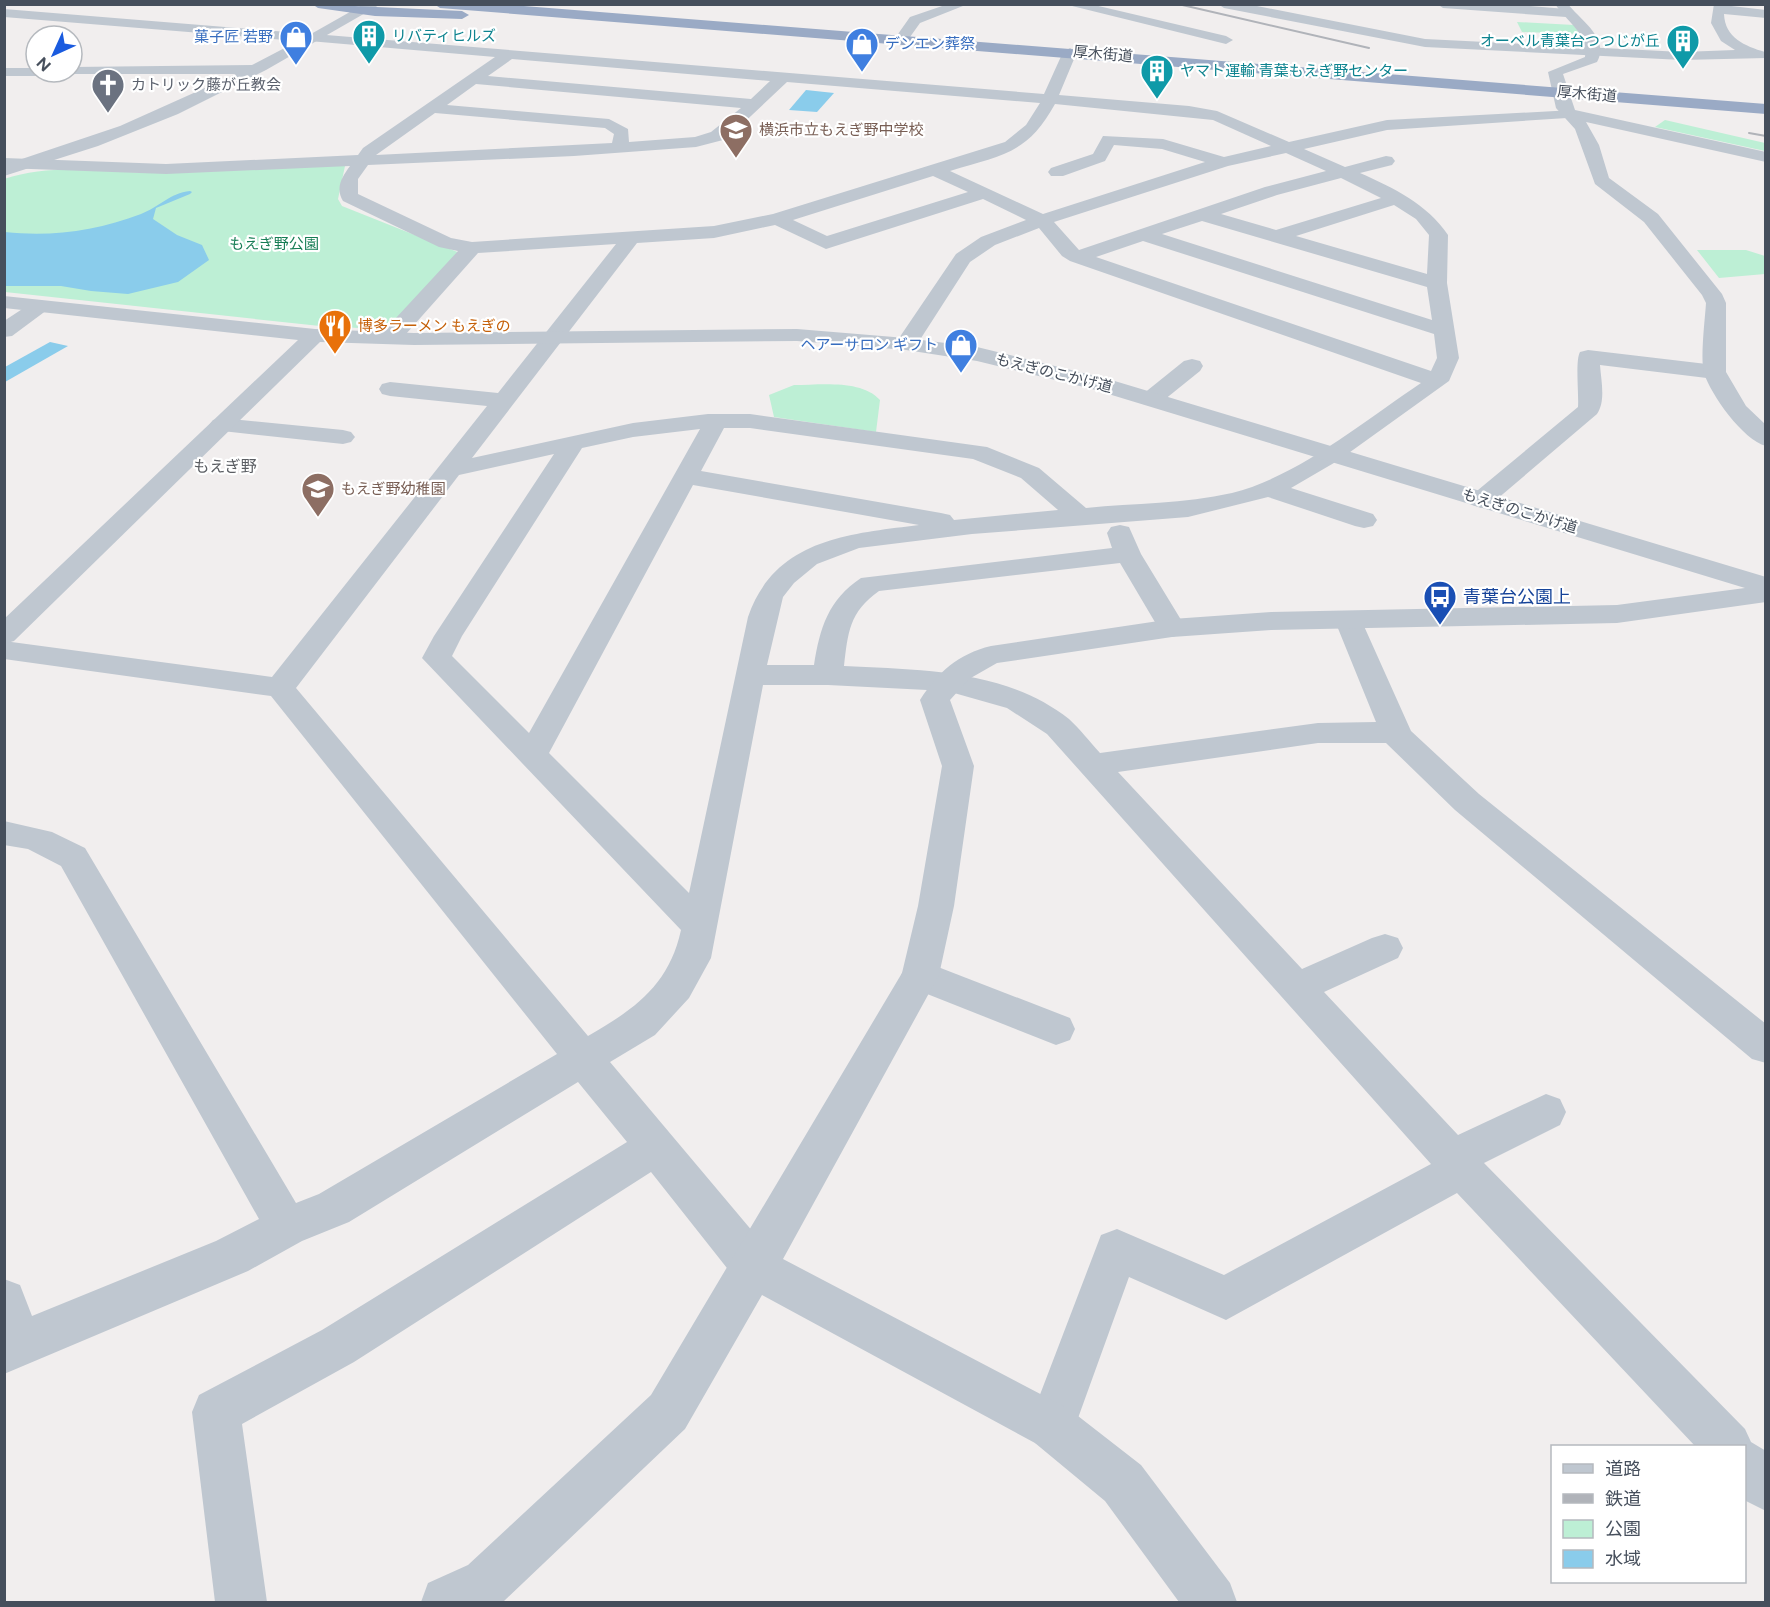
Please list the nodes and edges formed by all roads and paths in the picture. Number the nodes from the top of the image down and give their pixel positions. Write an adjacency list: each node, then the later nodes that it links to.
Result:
1 (318, 4): 10 (highway)
2 (440, 4): 18 (highway, 厚木街道)
3 (515, 4): 15 (highway, 厚木街道)
4 (594, 4): 15 (highway)
5 (962, 4): 20 (street)
6 (1070, 4): 17 (street)
7 (1224, 4): 16 (street)
8 (1443, 4): 12 (street)
9 (1720, 6): 14 (street); 26 (street)
10 (369, 8): 18 (highway); 21 (street)
11 (1319, 8): 16 (street)
12 (1564, 9): 23 (street)
13 (4, 13): 21 (street)
14 (1766, 14)
15 (684, 18): 20 (highway, 厚木街道)
16 (1287, 19): 23 (street)
17 (1133, 20): 19 (street); 22 (street)
18 (650, 21): 24 (highway, 厚木街道)
19 (1113, 27)
20 (905, 34): 35 (highway, 厚木街道)
21 (314, 38): 25 (street); 27 (street)
22 (1226, 40)
23 (1594, 50): 26 (street); 36 (street)
24 (1070, 52): 33 (street); 38 (highway, 厚木街道)
25 (509, 54): 31 (street); 32 (street)
26 (1759, 54)
27 (256, 68): 28 (street); 48 (street)
28 (84, 71)
29 (4, 72): 30 (street)
30 (24, 72)
31 (782, 78): 33 (street); 34 (street)
32 (474, 79): 34 (street); 37 (street)
33 (1049, 100): 39 (street); 41 (street)
34 (754, 104): 40 (street)
35 (1766, 104)
36 (1565, 106): 39 (street); 43 (street); 77 (street)
37 (432, 108): 40 (street); 44 (street)
38 (1766, 109)
39 (1287, 147): 45 (street); 53 (street)
40 (620, 148): 44 (street)
41 (1000, 149): 42 (street); 51 (street)
42 (1018, 157)
43 (1766, 157)
44 (364, 160): 48 (street); 64 (street)
45 (1223, 162): 52 (street); 55 (street)
46 (1386, 162): 53 (street)
47 (4, 163): 48 (street)
48 (26, 164): 50 (street)
49 (1038, 165): 52 (street)
50 (4, 171)
51 (934, 171): 54 (street); 58 (street)
52 (1056, 172): 55 (street)
53 (1342, 172): 56 (street); 57 (street)
54 (984, 193): 59 (street); 63 (street)
55 (1115, 196): 59 (street)
56 (1398, 198): 61 (street); 67 (street)
57 (1200, 214): 60 (street); 61 (street)
58 (777, 219): 62 (street); 63 (street)
59 (1042, 220): 65 (street); 75 (street)
60 (1144, 235): 65 (street); 71 (street)
61 (1277, 236): 67 (street)
62 (630, 239): 64 (street); 73 (street)
63 (826, 243): 66 (street)
64 (472, 248): 74 (street)
65 (1077, 257): 78 (street)
66 (817, 261)
67 (1437, 284): 71 (street)
68 (4, 302): 69 (street, もえぎのこかげ道)
69 (40, 306): 70 (street); 72 (street, もえぎのこかげ道)
70 (4, 331)
71 (1445, 331): 78 (street)
72 (315, 335): 74 (street, もえぎのこかげ道); 83 (street)
73 (555, 336): 74 (street, もえぎのこかげ道); 75 (street, もえぎのこかげ道); 81 (street)
74 (390, 338)
75 (906, 344): 80 (street, もえぎのこかげ道)
76 (1192, 366): 80 (street)
77 (1715, 372): 85 (street); 91 (street)
78 (1438, 381): 87 (street)
79 (390, 389): 81 (street)
80 (1151, 399): 87 (street, もえぎのこかげ道)
81 (504, 401): 88 (street)
82 (716, 421): 86 (street); 89 (street); 92 (street)
83 (221, 425): 84 (street); 100 (street)
84 (343, 437)
85 (1766, 438)
86 (575, 441): 88 (street); 107 (street)
87 (1330, 455): 90 (street); 91 (street, もえぎのこかげ道)
88 (449, 470): 105 (street)
89 (685, 476): 94 (street); 107 (street)
90 (1268, 489): 92 (street); 93 (street)
91 (1481, 500): 96 (street, もえぎのこかげ道)
92 (1097, 515): 94 (street); 95 (street)
93 (1364, 520)
94 (972, 526): 102 (street)
95 (1128, 554): 99 (street); 103 (street)
96 (1766, 586)
97 (1766, 594): 98 (street)
98 (1348, 621): 99 (street); 106 (street)
99 (1172, 628): 104 (street)
100 (4, 635)
101 (4, 650): 105 (street)
102 (752, 675): 103 (street); 110 (street)
103 (828, 675): 104 (street)
104 (948, 681): 108 (street); 112 (street)
105 (280, 687): 116 (street)
106 (1396, 732): 108 (street); 115 (street)
107 (533, 753): 110 (street)
108 (1093, 765): 113 (street)
109 (4, 833): 120 (street)
110 (701, 928): 116 (street)
111 (1385, 948): 113 (street)
112 (920, 975): 114 (street); 121 (street)
113 (1297, 988): 119 (street)
114 (1056, 1029)
115 (1761, 1036)
116 (584, 1061): 118 (street); 120 (street)
117 (1546, 1112): 119 (street)
118 (655, 1147): 121 (street); 128 (street)
119 (1457, 1163): 124 (street); 125 (street)
120 (287, 1227): 123 (street)
121 (754, 1267): 124 (street); 129 (street)
122 (4, 1301): 123 (street)
123 (12, 1348)
124 (1052, 1426): 130 (street)
125 (1727, 1445)
126 (1746, 1466): 127 (street)
127 (1766, 1486)
128 (242, 1602)
129 (447, 1602)
130 (1211, 1602)

